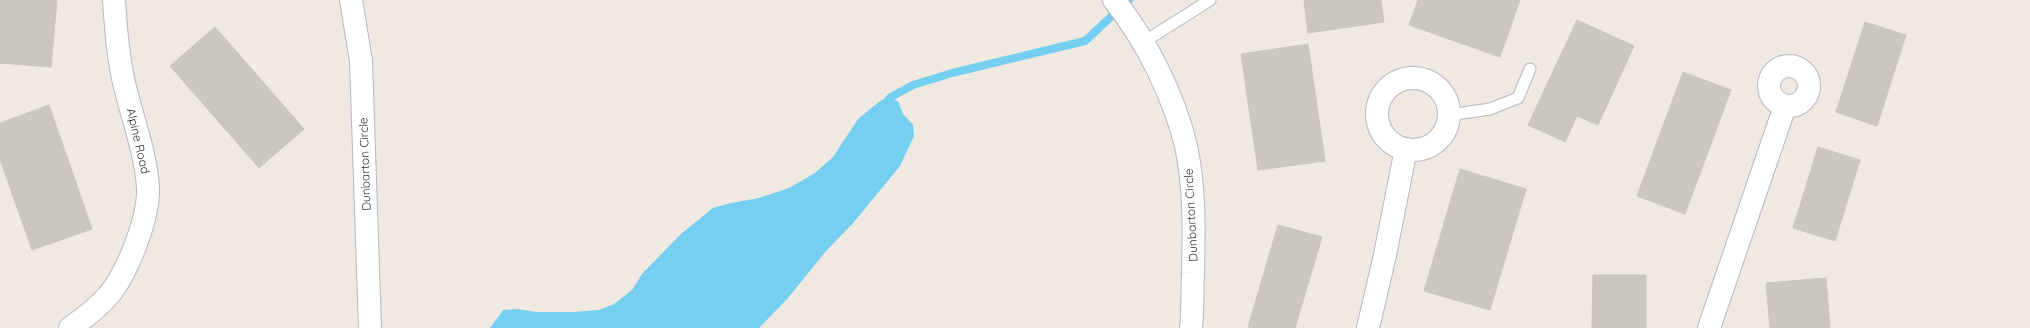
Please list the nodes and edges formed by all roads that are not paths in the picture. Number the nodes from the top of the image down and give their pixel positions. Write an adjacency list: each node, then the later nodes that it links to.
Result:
1 (114, 0): 10 (street, Alpine Road)
2 (352, 0): 11 (street, Dunbarton Circle)
3 (1114, 0): 5 (street, Dunbarton Circle)
4 (1210, 0): 5 (lane)
5 (1142, 43): 12 (street, Dunbarton Circle)
6 (1530, 69): 8 (lane)
7 (1785, 106): 14 (street)
8 (1449, 115): 9 (street); 9 (street)
9 (1406, 149): 13 (street)
10 (70, 328)
11 (370, 328)
12 (1191, 328)
13 (1368, 328)
14 (1709, 328)

